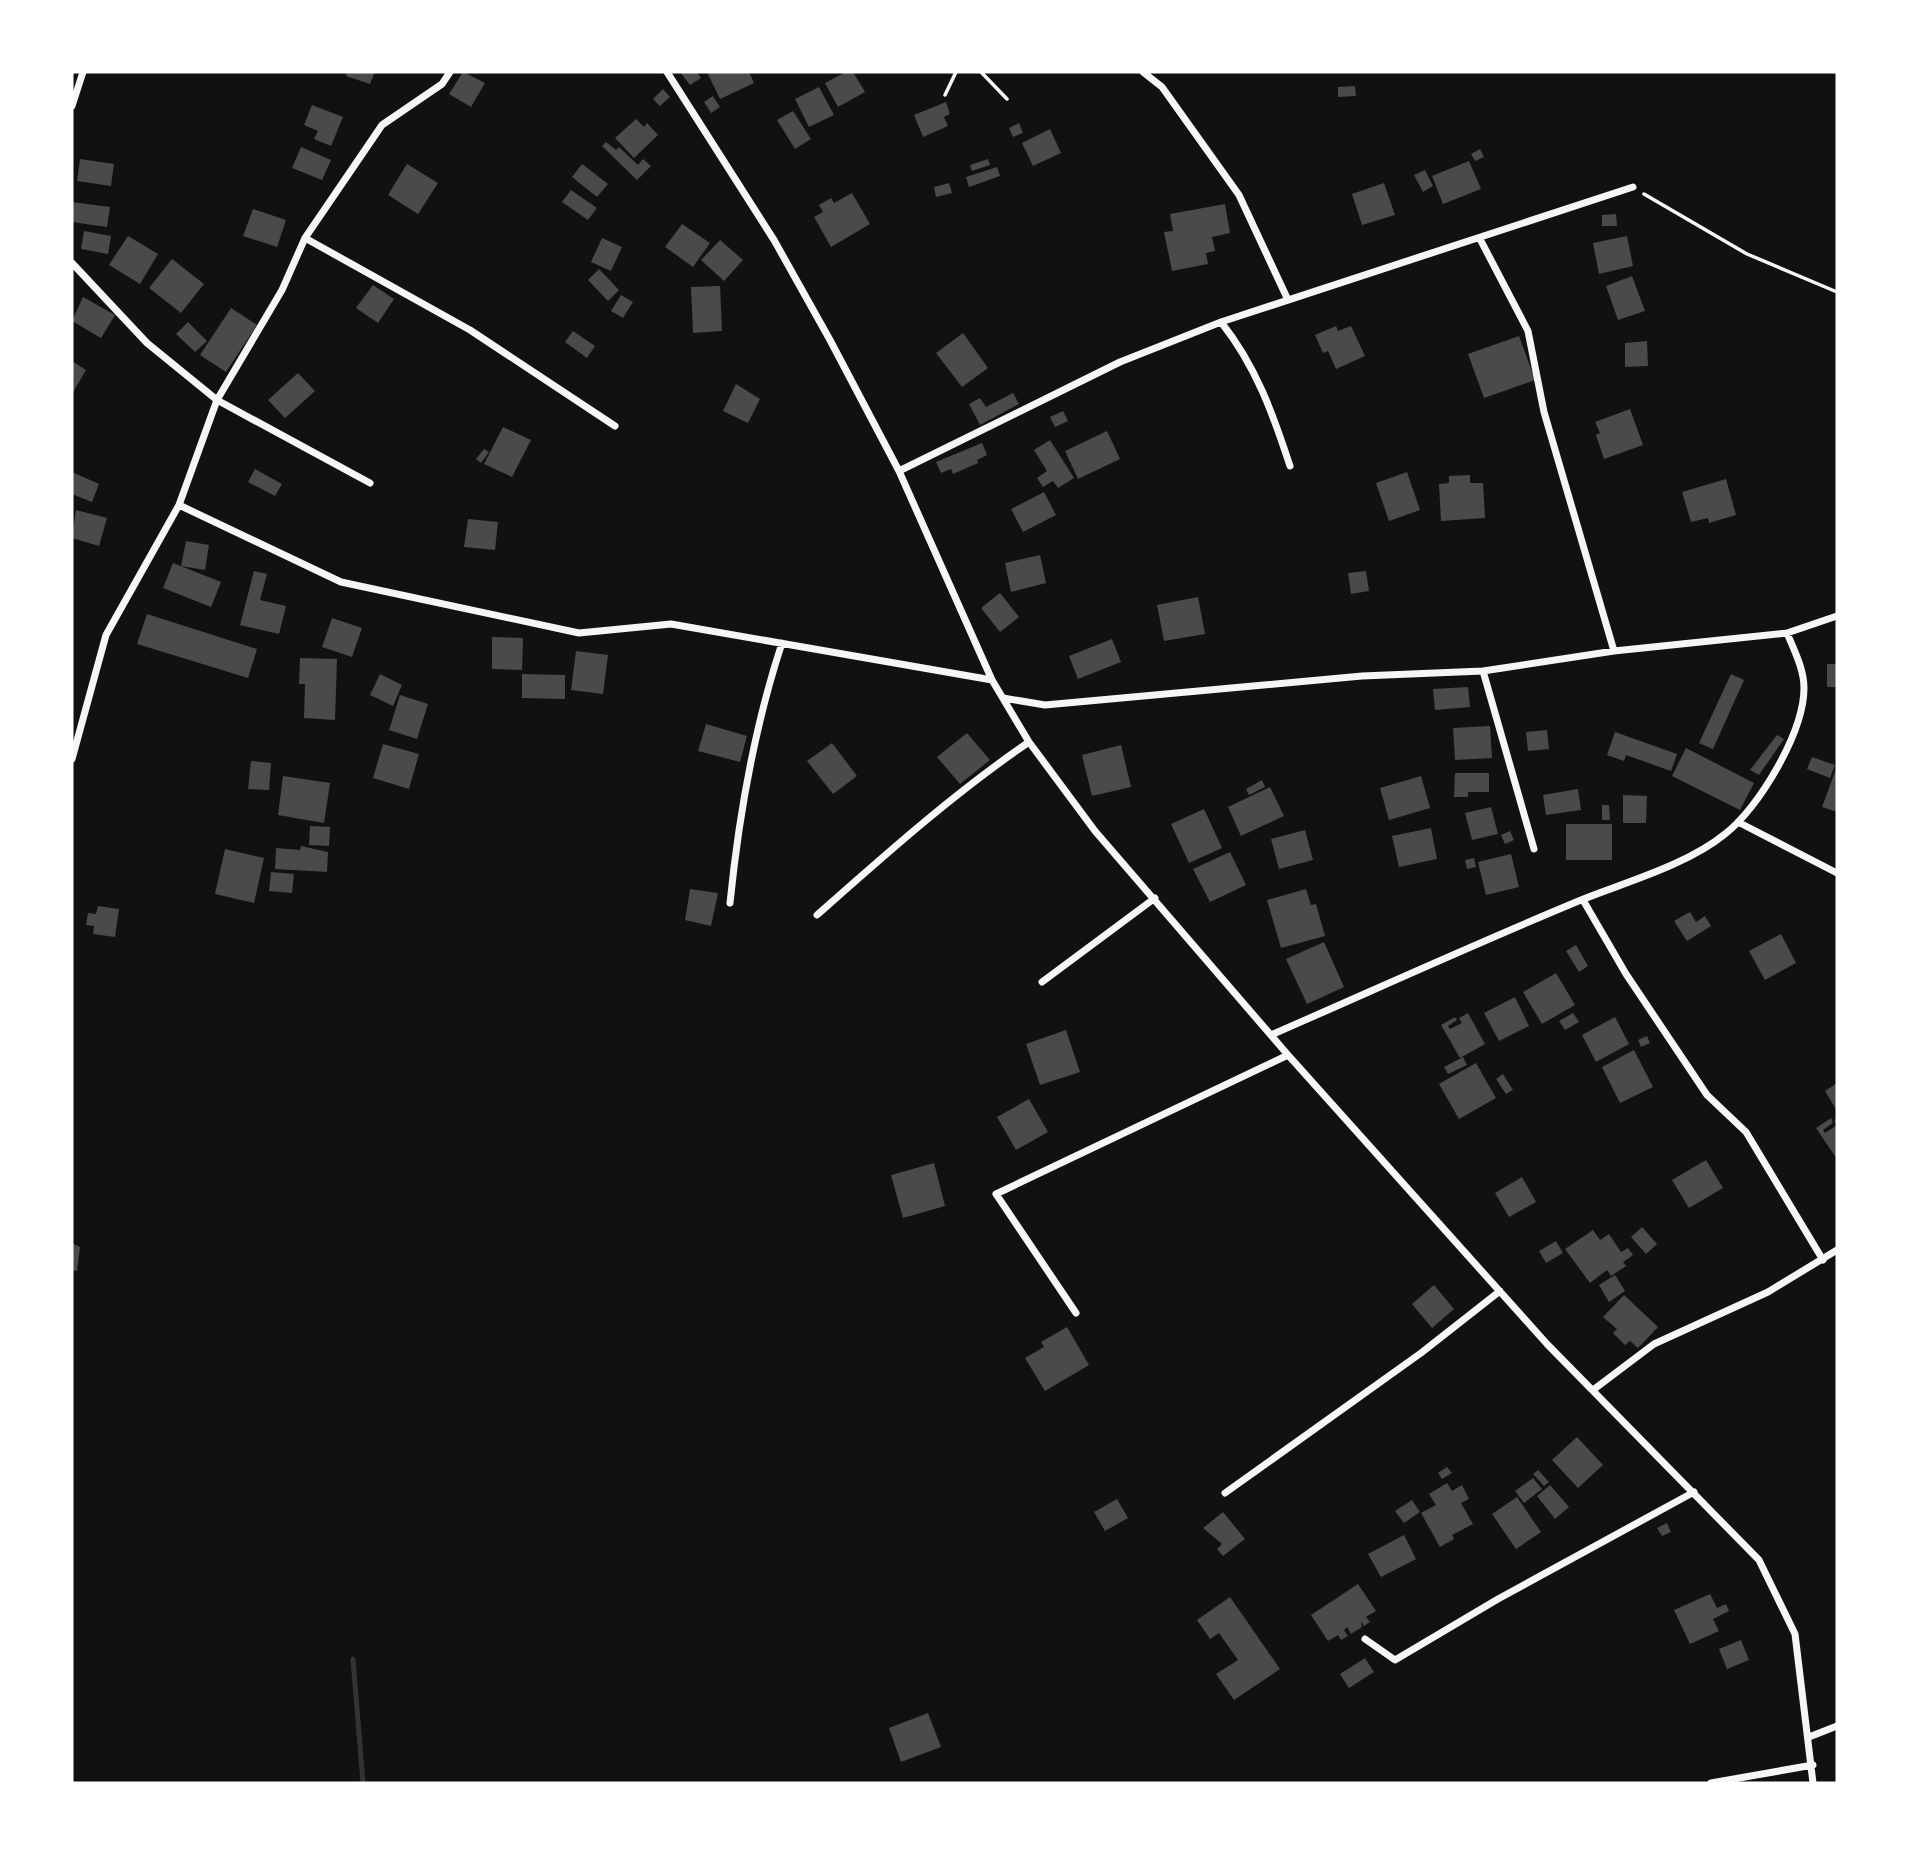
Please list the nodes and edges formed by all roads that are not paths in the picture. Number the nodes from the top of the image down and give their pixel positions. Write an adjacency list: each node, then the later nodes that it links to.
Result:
1 (83, 72): 5 (street)
2 (450, 72): 7 (street)
3 (667, 72): 15 (street)
4 (1143, 72): 10 (street)
5 (72, 106)
6 (1633, 187): 8 (street)
7 (305, 238): 12 (street); 13 (street)
8 (1480, 239): 10 (street); 21 (street)
9 (72, 263): 12 (street)
10 (1288, 300): 11 (street)
11 (1222, 322): 14 (street); 15 (street)
12 (217, 400): 16 (street); 17 (street)
13 (615, 426)
14 (1290, 466)
15 (899, 471): 23 (street)
16 (370, 484)
17 (179, 505): 20 (street); 26 (street)
18 (1837, 616): 19 (street)
19 (1787, 633): 21 (street); 27 (street)
20 (782, 643): 23 (street); 32 (street)
21 (1614, 651): 22 (street)
22 (1483, 671): 24 (street); 28 (street)
23 (992, 680): 24 (street)
24 (1003, 698): 25 (street)
25 (1029, 742): 30 (street); 33 (street)
26 (72, 759)
27 (1738, 822): 29 (street); 31 (street)
28 (1534, 849)
29 (1837, 873)
30 (1155, 898): 34 (street); 35 (street)
31 (1583, 900): 35 (street); 38 (street)
32 (730, 903)
33 (817, 915)
34 (1042, 982)
35 (1270, 1035): 36 (street)
36 (1288, 1055): 39 (street); 40 (street)
37 (1837, 1250): 38 (street)
38 (1823, 1260): 41 (street)
39 (1500, 1291): 41 (street); 43 (street)
40 (1076, 1313)
41 (1593, 1390): 42 (street)
42 (1694, 1492): 44 (street); 46 (street)
43 (1226, 1493)
44 (1365, 1639)
45 (1837, 1726): 46 (street)
46 (1810, 1737): 47 (street)
47 (1813, 1765): 48 (street); 49 (street)
48 (1711, 1783)
49 (1813, 1783)

